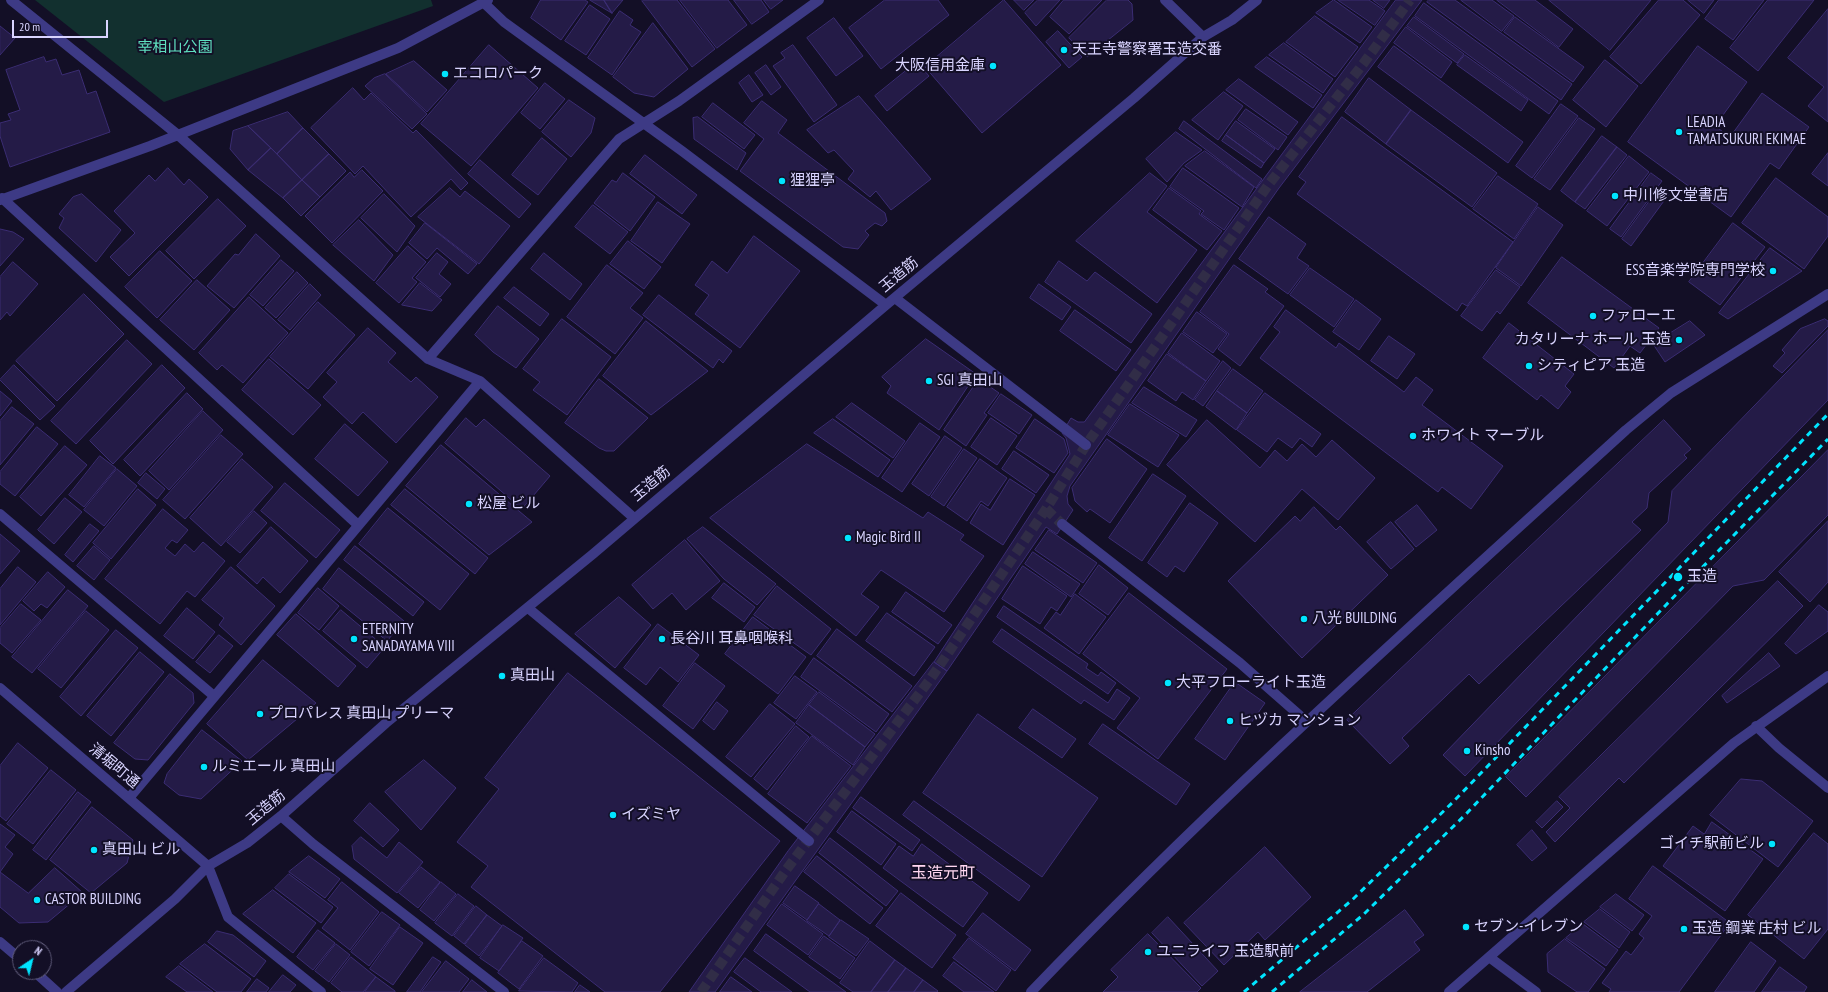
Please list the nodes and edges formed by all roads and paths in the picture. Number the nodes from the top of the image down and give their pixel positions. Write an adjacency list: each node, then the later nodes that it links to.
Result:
1 (11, 0): 8 (street)
2 (819, 0): 7 (street)
3 (1165, 0): 6 (street)
4 (1257, 0): 6 (street, 玉造筋)
5 (486, 1): 7 (street); 8 (street)
6 (1203, 37): 11 (street, 玉造筋)
7 (644, 124): 12 (street); 13 (street)
8 (178, 135): 9 (street); 13 (street)
9 (1, 199): 19 (street)
10 (1828, 294): 24 (street)
11 (895, 298): 12 (street, 玉造筋); 15 (street)
12 (886, 305): 17 (street, 玉造筋)
13 (428, 359): 14 (street)
14 (480, 381): 17 (street); 19 (street)
15 (1086, 445)
16 (0, 514): 23 (street)
17 (634, 518): 20 (street, 玉造筋)
18 (1062, 524): 24 (street)
19 (358, 525): 23 (street)
20 (528, 608): 28 (street, 玉造筋); 29 (street)
21 (1828, 676): 25 (street)
22 (0, 688): 27 (street, 清堀町通)
23 (214, 696): 27 (street)
24 (1306, 721): 39 (street)
25 (1756, 726): 26 (street); 33 (street)
26 (1828, 788)
27 (129, 798): 30 (street, 清堀町通)
28 (281, 816): 30 (street, 玉造筋); 38 (street)
29 (809, 840)
30 (208, 866): 36 (street, 玉造筋); 37 (street)
31 (0, 942): 32 (street)
32 (12, 952)
33 (1489, 958): 40 (street); 41 (street)
34 (44, 980): 35 (street)
35 (57, 992)
36 (66, 992)
37 (320, 992)
38 (504, 992)
39 (1031, 992)
40 (1449, 992)
41 (1536, 992)

